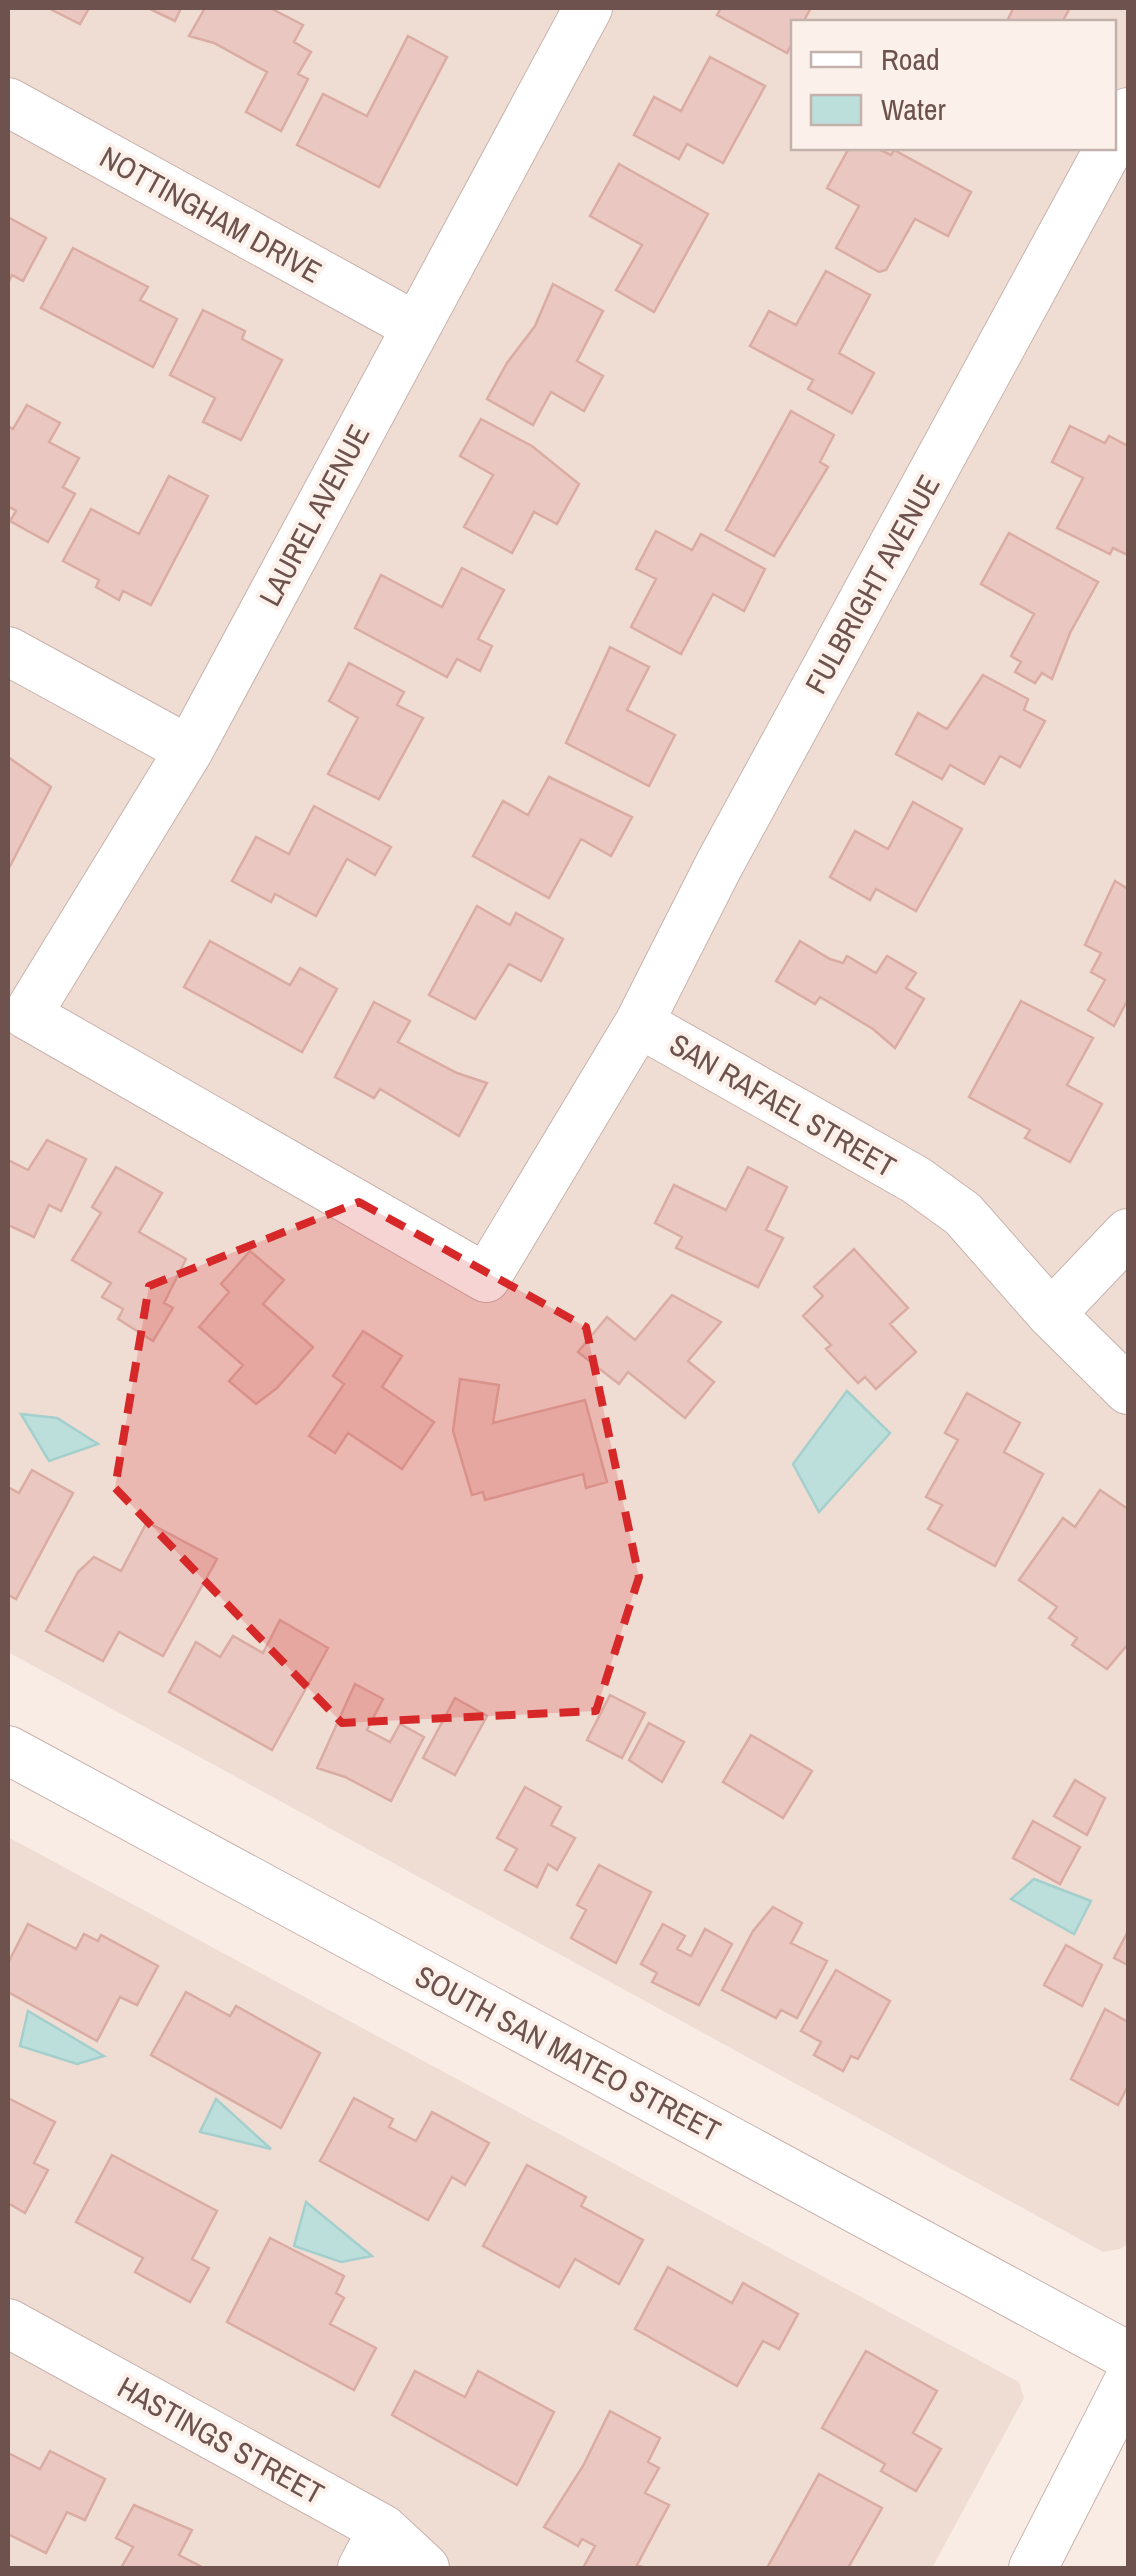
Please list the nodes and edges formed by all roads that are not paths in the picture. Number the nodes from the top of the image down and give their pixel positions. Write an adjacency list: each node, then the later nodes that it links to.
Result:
1 (588, 8): 6 (street, LAUREL AVENUE)
2 (8, 102): 6 (street, NOTTINGHAM DRIVE)
3 (1128, 112): 4 (street)
4 (1116, 135)
5 (1108, 150): 10 (street, FULBRIGHT AVENUE)
6 (415, 326): 8 (street, LAUREL AVENUE)
7 (8, 651): 8 (street)
8 (189, 750): 9 (street, LAUREL AVENUE)
9 (27, 1016): 10 (street, SAN RAFAEL STREET)
10 (639, 1022): 12 (street, SAN RAFAEL STREET)
11 (1128, 1232): 12 (street)
12 (1052, 1314): 13 (street, SAN RAFAEL STREET)
13 (1128, 1390)
14 (8, 1750): 16 (street, SOUTH SAN MATEO STREET)
15 (8, 2323): 18 (street, HASTINGS STREET)
16 (1128, 2356)
17 (1128, 2382): 20 (street)
18 (372, 2549): 19 (street, HASTINGS STREET)
19 (426, 2568)
20 (1033, 2568)

